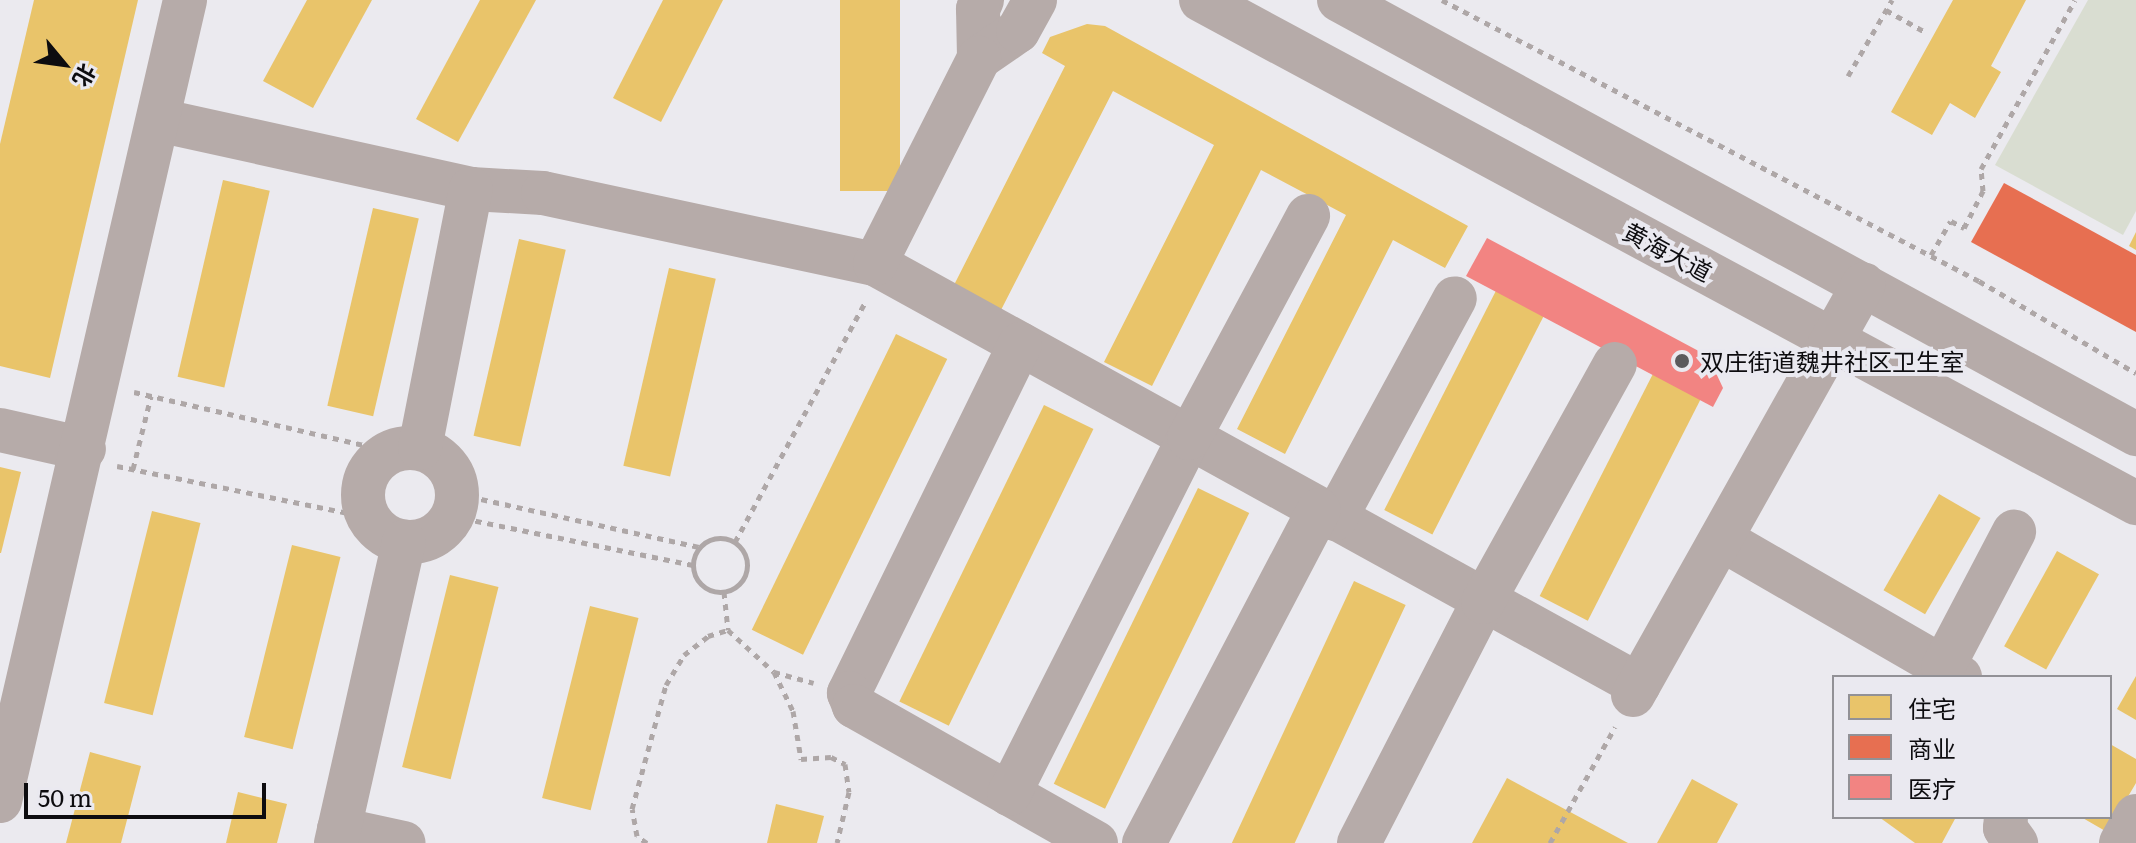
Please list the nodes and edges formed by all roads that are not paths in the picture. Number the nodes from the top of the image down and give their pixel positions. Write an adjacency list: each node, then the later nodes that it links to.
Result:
1 (185, 0): 7 (street)
2 (982, 0): 6 (street)
3 (1035, 0): 6 (street)
4 (1201, 0): 13 (street, 黄海大道)
5 (1339, 0): 11 (street)
6 (979, 58): 10 (street)
7 (158, 120): 8 (street); 20 (street)
8 (471, 189): 10 (street); 19 (street)
9 (1308, 216): 18 (street)
10 (879, 266): 14 (street)
11 (1864, 284): 13 (street); 17 (street)
12 (1455, 298): 22 (street)
13 (1833, 340): 21 (street, 黄海大道); 24 (street)
14 (1020, 344): 18 (street); 28 (street)
15 (1615, 364): 26 (street)
16 (0, 430): 20 (street)
17 (2136, 434)
18 (1189, 438): 22 (street); 28 (street)
19 (405, 450): 25 (street); 25 (street)
20 (83, 454): 29 (street)
21 (2136, 503)
22 (1327, 515): 26 (street); 35 (street)
23 (2014, 532): 27 (street)
24 (1721, 539): 26 (street); 27 (street)
25 (404, 542): 32 (street)
26 (1483, 602): 36 (street)
27 (1952, 672)
28 (1009, 794): 34 (street)
29 (0, 801)
30 (2136, 816): 38 (street)
31 (2006, 819): 37 (street)
32 (338, 836): 33 (street)
33 (404, 843)
34 (1096, 843)
35 (1144, 843)
36 (1359, 843)
37 (2016, 843)
38 (2121, 843)

